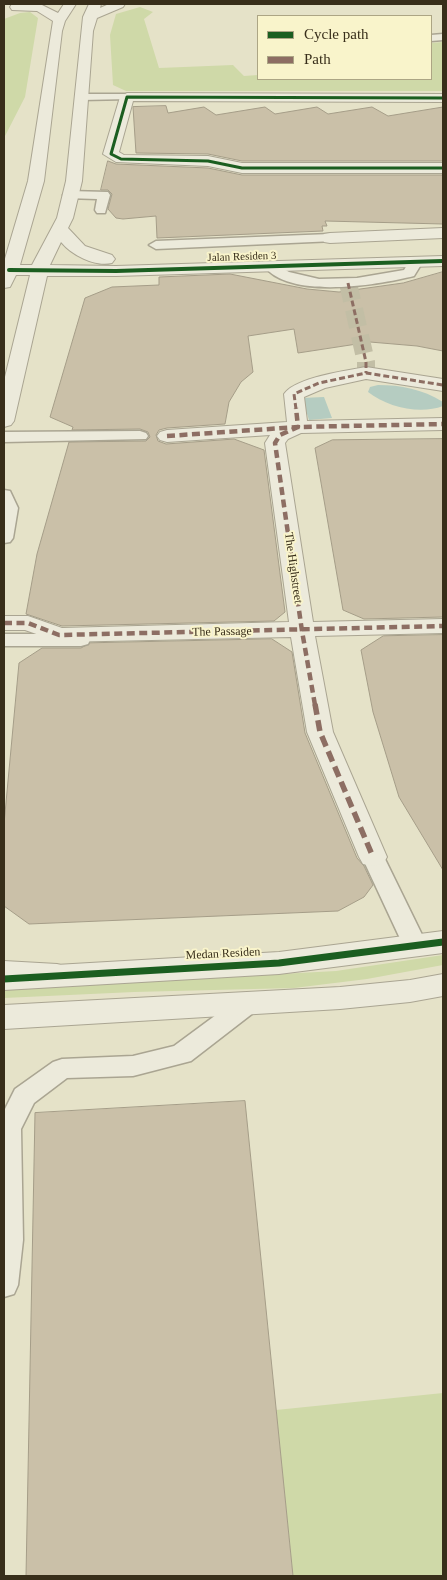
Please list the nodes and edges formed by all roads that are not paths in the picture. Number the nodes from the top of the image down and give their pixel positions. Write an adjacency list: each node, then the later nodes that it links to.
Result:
1 (31, 4): 5 (street)
2 (70, 4): 7 (street, Jalan Residen 3)
3 (95, 4): 6 (street)
4 (119, 4): 6 (street)
5 (10, 8): 7 (street)
6 (90, 17): 8 (street)
7 (59, 21): 23 (street, Jalan Residen 3)
8 (81, 96): 9 (lane); 12 (street)
9 (127, 97): 10 (street); 11 (street)
10 (443, 98)
11 (443, 168)
12 (69, 195): 13 (lane); 14 (street)
13 (101, 210)
14 (60, 229): 21 (street); 22 (street)
15 (443, 232): 16 (street)
16 (330, 238): 18 (lane)
17 (156, 245): 18 (lane)
18 (255, 248): 19 (street, Jalan Residen 3); 21 (street, Jalan Residen 3)
19 (443, 249)
20 (443, 261): 21 (street, Jalan Residen 3)
21 (111, 265): 22 (street, Jalan Residen 3); 24 (street)
22 (41, 266): 23 (street, Jalan Residen 3); 24 (street)
23 (8, 271)
24 (35, 297): 26 (street)
25 (443, 385): 28 (street)
26 (4, 421)
27 (443, 424): 28 (street, The Highstreet)
28 (298, 427): 30 (street); 36 (street, The Highstreet)
29 (140, 436): 31 (lane)
30 (167, 436)
31 (4, 437)
32 (4, 495): 33 (lane)
33 (4, 538)
34 (4, 623): 36 (street, The Passage)
35 (443, 626): 36 (street, The Passage)
36 (302, 631): 39 (street, The Highstreet)
37 (4, 640): 38 (lane)
38 (82, 640)
39 (373, 857): 40 (lane)
40 (430, 945): 42 (street, Medan Residen)
41 (4, 972): 42 (street)
42 (56, 975): 43 (street, Medan Residen)
43 (4, 979)
44 (443, 985): 45 (street)
45 (248, 1004): 46 (street); 47 (lane)
46 (4, 1017)
47 (4, 1285)

